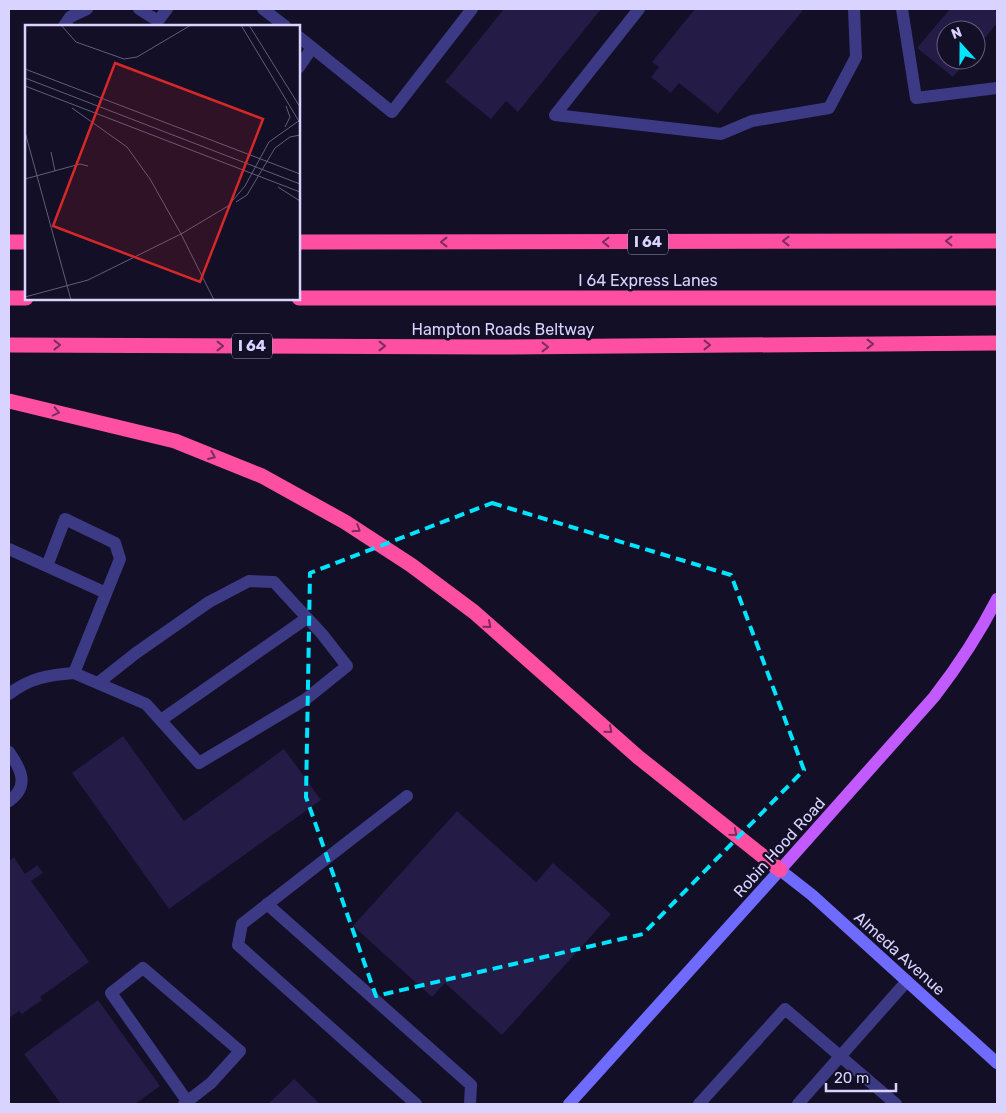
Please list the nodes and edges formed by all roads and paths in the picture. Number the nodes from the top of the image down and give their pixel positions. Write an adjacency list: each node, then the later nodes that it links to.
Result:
1 (86, 9): 10 (street)
2 (139, 9): 9 (street)
3 (167, 9): 9 (street)
4 (263, 9): 11 (street)
5 (472, 9): 13 (street)
6 (640, 9): 7 (street)
7 (854, 9)
8 (902, 9): 15 (street)
9 (162, 24)
10 (65, 25)
11 (284, 25)
12 (300, 38): 13 (street)
13 (312, 48): 14 (street)
14 (300, 66)
15 (997, 88)
16 (997, 241): 19 (highway, I 64, one-way to 19)
17 (9, 242): 18 (highway)
18 (25, 242)
19 (300, 242)
20 (9, 298): 21 (highway)
21 (25, 298)
22 (300, 298): 23 (highway, I 64 Express Lanes)
23 (997, 298)
24 (997, 343): 25 (highway, Hampton Roads Beltway / I 64, one-way to 24)
25 (9, 345)
26 (9, 401): 39 (highway, one-way to 39)
27 (9, 549): 28 (street)
28 (47, 566): 29 (street); 29 (street)
29 (106, 593): 32 (street)
30 (997, 599): 39 (main road, Robin Hood Road)
31 (307, 618): 33 (street); 35 (street); 35 (street)
32 (74, 673): 33 (street); 34 (street)
33 (98, 683): 35 (street)
34 (9, 694)
35 (161, 720)
36 (9, 752): 38 (street)
37 (407, 796): 40 (street)
38 (9, 802)
39 (780, 870): 41 (street, Almeda Avenue); 47 (street, Robin Hood Road)
40 (267, 904): 45 (street); 46 (street)
41 (907, 981): 42 (street); 43 (street, Almeda Avenue)
42 (841, 1057): 48 (street); 49 (street); 50 (street)
43 (997, 1063)
44 (186, 1103): 44 (street)
45 (416, 1104)
46 (470, 1104)
47 (569, 1104)
48 (699, 1104)
49 (798, 1104)
50 (896, 1104)

